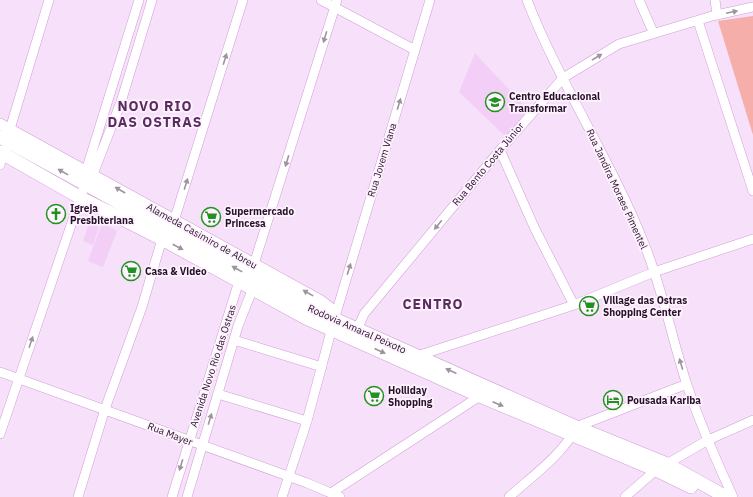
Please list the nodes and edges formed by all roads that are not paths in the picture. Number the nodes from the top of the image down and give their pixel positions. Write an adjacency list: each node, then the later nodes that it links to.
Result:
1 (49, 0): 18 (street)
2 (139, 0): 21 (street)
3 (152, 0): 21 (street)
4 (243, 0): 24 (street, one-way to 4)
5 (321, 0): 10 (street)
6 (430, 0): 15 (street, Rua Jovem Viana)
7 (527, 0): 16 (street, Rua Jandira Moraes Pimentel)
8 (639, 0): 14 (street)
9 (716, 0): 12 (street)
10 (336, 4): 15 (street); 27 (street, one-way to 27)
11 (753, 8): 12 (street, Rua Bento Costa Júnior, one-way to 11)
12 (717, 15): 13 (street, Rua Bento Costa Júnior)
13 (698, 21): 14 (street, Rua Bento Costa Júnior); 22 (street)
14 (653, 32): 16 (street, Rua Bento Costa Júnior, one-way to 14)
15 (415, 50): 32 (street, Rua Jovem Viana, one-way to 15)
16 (563, 78): 19 (street, Rua Bento Costa Júnior); 28 (street, Rua Jandira Moraes Pimentel)
17 (0, 124): 18 (main road)
18 (5, 133): 21 (highway, Rodovia Amaral Peixoto, one-way to 18)
19 (500, 150): 31 (street); 33 (street, Rua Bento Costa Júnior, one-way to 33)
20 (1, 157): 23 (highway, Rodovia Amaral Peixoto)
21 (88, 176): 23 (street); 24 (main road, Alameda Casimiro de Abreu, one-way to 21); 32 (highway, Rodovia Amaral Peixoto, one-way to 21)
22 (753, 191)
23 (81, 198): 25 (highway, Rodovia Amaral Peixoto); 38 (street, one-way to 23)
24 (174, 221): 27 (main road, Alameda Casimiro de Abreu)
25 (162, 239): 29 (highway, Rodovia Amaral Peixoto, one-way to 29); 42 (street)
26 (753, 239): 28 (street)
27 (254, 264): 32 (main road, Alameda Casimiro de Abreu, one-way to 27)
28 (654, 272): 31 (street); 39 (street, Rua Jandira Moraes Pimentel, one-way to 28)
29 (239, 281): 30 (highway, Rodovia Amaral Peixoto); 47 (street, Avenida Novo Rio das Ostras)
30 (253, 288): 32 (highway, Rodovia Amaral Peixoto); 34 (street, Avenida Novo Rio das Ostras)
31 (574, 305): 35 (street)
32 (333, 325): 33 (highway, Rodovia Amaral Peixoto); 36 (street, Rua Jovem Viana)
33 (358, 336): 35 (highway, Rodovia Amaral Peixoto); 41 (highway, Rodovia Amaral Peixoto, one-way to 41)
34 (234, 340): 36 (street); 40 (street, Avenida Novo Rio das Ostras)
35 (417, 356): 45 (highway, Rodovia Amaral Peixoto, one-way to 35)
36 (322, 367): 44 (street, Rua Jovem Viana)
37 (0, 372): 38 (street, Rua Mayer)
38 (18, 378): 42 (street, Rua Mayer); 46 (street)
39 (687, 384): 45 (street); 48 (street, Rua Jandira Moraes Pimentel)
40 (218, 394): 44 (street); 49 (street, Avenida Novo Rio das Ostras, one-way to 40)
41 (480, 396): 45 (highway, Rodovia Amaral Peixoto, one-way to 45); 52 (street)
42 (105, 409): 47 (street, Rua Mayer); 53 (street)
43 (753, 420): 48 (street)
44 (307, 421): 51 (street, Rua Jovem Viana)
45 (574, 431): 50 (highway, Rodovia Amaral Peixoto); 57 (street)
46 (0, 434)
47 (189, 441): 49 (street, Rua Mayer); 54 (street, Avenida Novo Rio das Ostras, one-way to 54)
48 (706, 441): 50 (street); 61 (street, Rua Jandira Moraes Pimentel)
49 (202, 446): 51 (street, Rua Mayer); 55 (street, Avenida Novo Rio das Ostras)
50 (662, 467): 58 (street); 59 (highway, Rodovia Amaral Peixoto); 60 (highway, Rodovia Amaral Peixoto)
51 (288, 477): 52 (street, Rua Mayer); 56 (street, Rua Jovem Viana)
52 (335, 495)
53 (78, 497)
54 (172, 497)
55 (187, 497)
56 (282, 497)
57 (509, 497)
58 (625, 497)
59 (710, 497)
60 (726, 497)
61 (733, 497)

